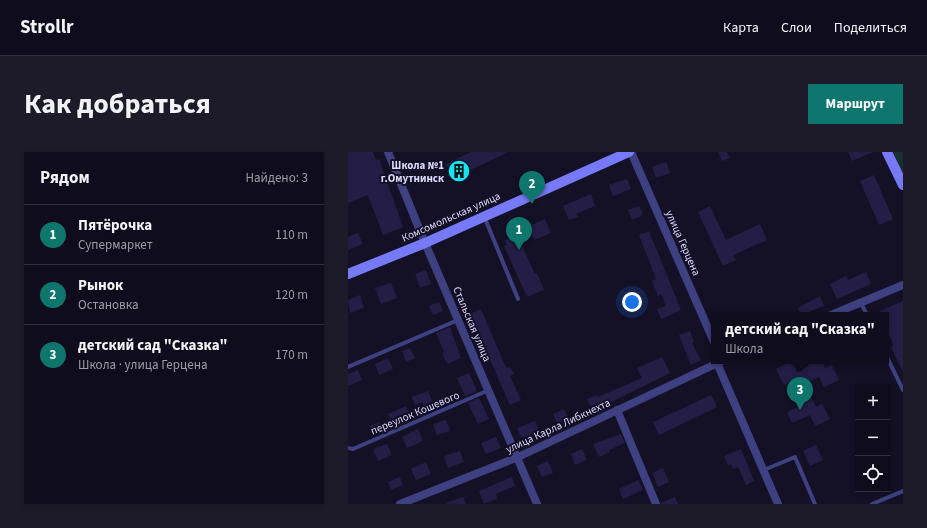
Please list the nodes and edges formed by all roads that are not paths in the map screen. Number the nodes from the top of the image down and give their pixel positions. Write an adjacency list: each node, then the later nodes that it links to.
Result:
1 (388, 152): 6 (street, Стальская улица)
2 (630, 152): 5 (main road, Комсомольская улица); 14 (street, улица Герцена)
3 (887, 152): 4 (main road)
4 (903, 185)
5 (484, 216): 6 (main road, Комсомольская улица); 9 (lane)
6 (425, 243): 7 (main road, Комсомольская улица); 13 (street, Стальская улица)
7 (348, 274)
8 (903, 285): 10 (street)
9 (518, 299)
10 (861, 303): 11 (street); 12 (lane)
11 (838, 312)
12 (866, 312)
13 (458, 320): 18 (lane); 19 (street, Стальская улица)
14 (711, 335)
15 (889, 361): 20 (lane)
16 (715, 364): 21 (street, улица Карла Либкнехта)
17 (720, 364): 24 (street)
18 (348, 367)
19 (489, 390): 22 (lane, переулок Кошевого); 23 (street, Стальская улица)
20 (903, 390)
21 (617, 410): 23 (street, улица Карла Либкнехта); 28 (street)
22 (348, 448)
23 (518, 457): 26 (street, улица Карла Либкнехта); 27 (street, Стальская улица)
24 (764, 470): 29 (street); 30 (lane)
25 (903, 491): 31 (lane)
26 (400, 504)
27 (537, 504)
28 (656, 504)
29 (778, 504)
30 (815, 504)
31 (872, 504)

